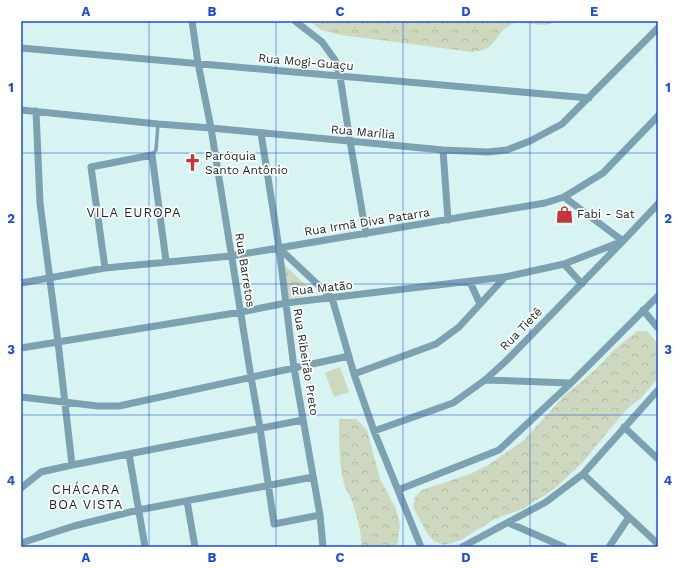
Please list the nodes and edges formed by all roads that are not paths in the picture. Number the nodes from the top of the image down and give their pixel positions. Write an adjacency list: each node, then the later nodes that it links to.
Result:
1 (192, 21): 5 (street, Rua Barretos)
2 (295, 21): 6 (street)
3 (656, 31): 7 (street, Rua Marília)
4 (21, 48): 5 (street, Rua Mogi-Guaçu)
5 (198, 63): 6 (street, Rua Mogi-Guaçu); 12 (street, Rua Barretos)
6 (340, 76): 7 (street, Rua Mogi-Guaçu); 14 (street)
7 (589, 98): 15 (street, Rua Marília)
8 (21, 110): 9 (street, Rua Marília)
9 (36, 111): 11 (street, Rua Marília); 27 (street)
10 (658, 116): 17 (street, Rua Irmã Diva Patarra)
11 (158, 124): 12 (street, Rua Marília); 16 (lane)
12 (210, 128): 13 (street, Rua Marília); 23 (street, Rua Barretos)
13 (261, 133): 14 (street, Rua Marília); 22 (street, Rua Ribeirão Preto)
14 (350, 141): 15 (street, Rua Marília); 20 (street)
15 (443, 150): 19 (street)
16 (152, 155): 24 (street); 26 (street)
17 (564, 197): 19 (street, Rua Irmã Diva Patarra); 21 (street)
18 (658, 204): 21 (street, Rua Tietê)
19 (448, 220): 20 (street, Rua Irmã Diva Patarra)
20 (366, 234): 22 (street, Rua Irmã Diva Patarra)
21 (623, 242): 25 (street, Rua Matão); 31 (street, Rua Tietê)
22 (279, 248): 23 (street, Rua Irmã Diva Patarra); 33 (street); 34 (street, Rua Ribeirão Preto)
23 (231, 256): 24 (street, Rua Irmã Diva Patarra); 37 (street, Rua Barretos)
24 (166, 261): 26 (street, Rua Irmã Diva Patarra)
25 (564, 264): 28 (street, Rua Matão); 31 (street)
26 (105, 268): 27 (street, Rua Irmã Diva Patarra)
27 (49, 277): 30 (street, Rua Irmã Diva Patarra); 39 (street)
28 (505, 277): 29 (street, Rua Matão); 35 (street)
29 (470, 282): 33 (street, Rua Matão); 35 (street)
30 (21, 283)
31 (582, 284): 45 (street, Rua Tietê)
32 (658, 296): 36 (street)
33 (332, 298): 34 (street, Rua Matão); 41 (street)
34 (286, 303): 37 (street, Rua Matão); 42 (street, Rua Ribeirão Preto)
35 (480, 304): 43 (street)
36 (643, 310): 38 (street); 46 (street)
37 (241, 312): 39 (street, Rua Matão); 44 (street, Rua Barretos)
38 (658, 328)
39 (58, 342): 40 (street, Rua Matão); 49 (street)
40 (21, 348)
41 (349, 356): 42 (street); 43 (street)
42 (294, 368): 44 (street); 50 (street, Rua Ribeirão Preto)
43 (354, 374): 53 (street)
44 (250, 377): 49 (street); 52 (street, Rua Barretos)
45 (486, 380): 46 (street); 53 (street, Rua Tietê)
46 (571, 383): 61 (street)
47 (658, 390): 51 (street)
48 (21, 397): 49 (street)
49 (65, 401): 56 (street)
50 (303, 420): 52 (street); 58 (street, Rua Ribeirão Preto)
51 (624, 426): 55 (street); 57 (street)
52 (260, 428): 54 (street); 59 (street, Rua Barretos)
53 (374, 431): 61 (street)
54 (129, 454): 56 (street); 63 (street)
55 (658, 459)
56 (72, 465): 60 (street)
57 (583, 474): 65 (street); 66 (street)
58 (313, 477): 59 (street); 64 (street, Rua Ribeirão Preto)
59 (269, 486): 62 (street); 64 (street, Rua Barretos)
60 (21, 488)
61 (398, 490): 72 (street)
62 (187, 501): 63 (street); 70 (street)
63 (138, 510): 67 (street); 69 (street)
64 (320, 515): 71 (street, Rua Ribeirão Preto)
65 (629, 517): 68 (street); 75 (street)
66 (509, 523): 73 (street); 74 (street)
67 (21, 543)
68 (658, 544)
69 (145, 547)
70 (195, 547)
71 (322, 547)
72 (421, 547)
73 (462, 547)
74 (564, 547)
75 (609, 547)

